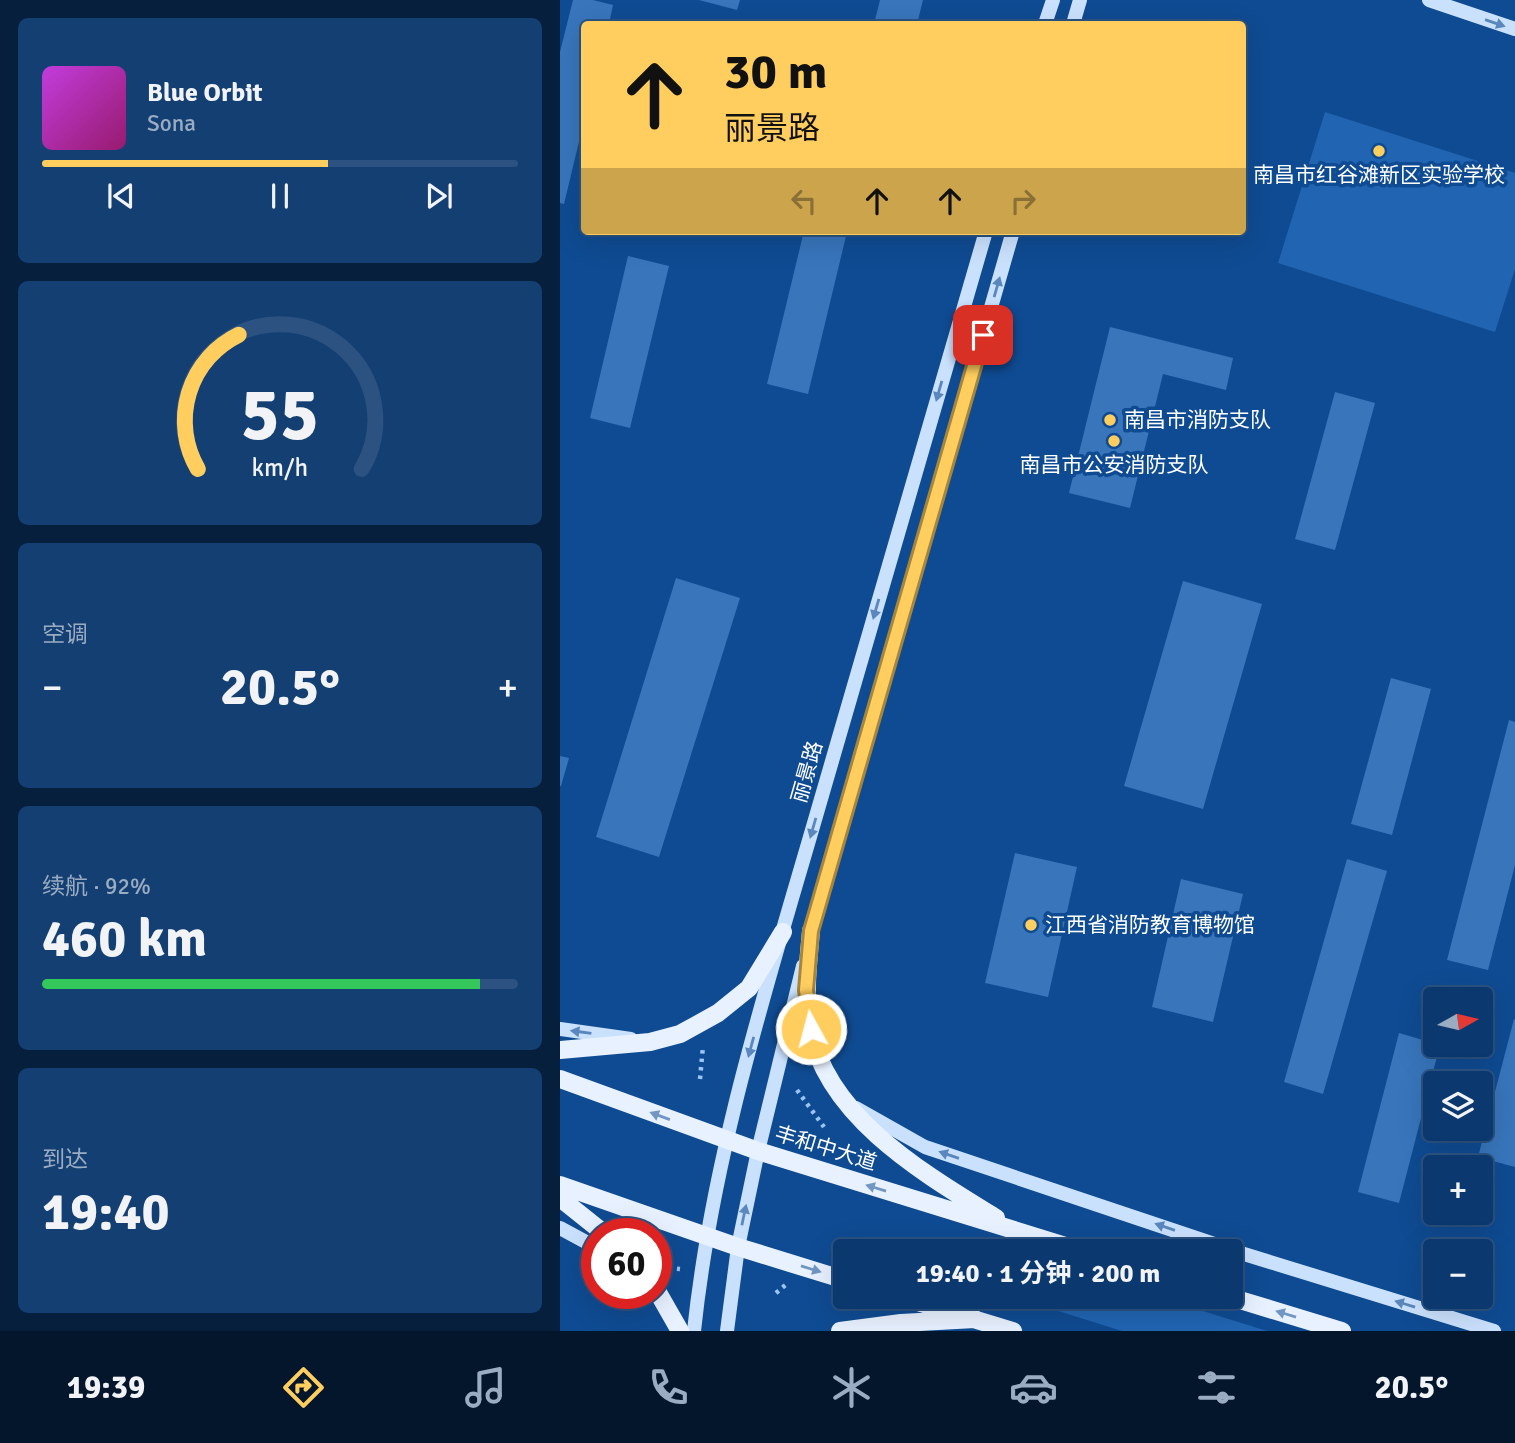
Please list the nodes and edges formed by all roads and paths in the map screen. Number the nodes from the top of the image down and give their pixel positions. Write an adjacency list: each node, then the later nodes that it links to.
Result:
1 (1053, 0): 4 (street)
2 (1080, 0): 5 (street)
3 (1429, 0): 6 (street, one-way to 6)
4 (1046, 21)
5 (1074, 21)
6 (1515, 29)
7 (985, 235): 10 (street, 丽景路, one-way to 10)
8 (1012, 235): 9 (street, one-way to 8)
9 (811, 931): 18 (main road); 21 (street)
10 (783, 932): 12 (main road); 20 (street, 丽景路, one-way to 20)
11 (560, 1029): 12 (street, one-way to 11)
12 (650, 1042): 14 (main road)
13 (703, 1046): 16 (path)
14 (560, 1050)
15 (560, 1079): 20 (main road, 丰和中大道, one-way to 15)
16 (700, 1079)
17 (797, 1090): 19 (path)
18 (845, 1101): 26 (main road); 44 (street, one-way to 18)
19 (824, 1127)
20 (726, 1140): 21 (main road, 丰和中大道); 27 (street, 丽景路)
21 (758, 1151): 26 (main road, 丰和中大道, one-way to 21); 30 (street, one-way to 21)
22 (560, 1185): 27 (main road)
23 (560, 1198): 24 (main road)
24 (585, 1218)
25 (560, 1228): 28 (street)
26 (1017, 1231): 29 (main road, 丰和中大道)
27 (706, 1236): 30 (main road); 39 (street, 丽景路)
28 (581, 1239)
29 (1043, 1239)
30 (738, 1247): 33 (main road, one-way to 33); 40 (street)
31 (672, 1268): 32 (path)
32 (680, 1269)
33 (833, 1276)
34 (1243, 1301): 43 (main road, one-way to 34)
35 (667, 1309): 38 (main road)
36 (941, 1309): 37 (main road)
37 (975, 1319): 41 (main road); 42 (main road)
38 (680, 1331)
39 (694, 1331)
40 (727, 1331)
41 (840, 1331)
42 (1013, 1331)
43 (1342, 1331)
44 (1494, 1331)

